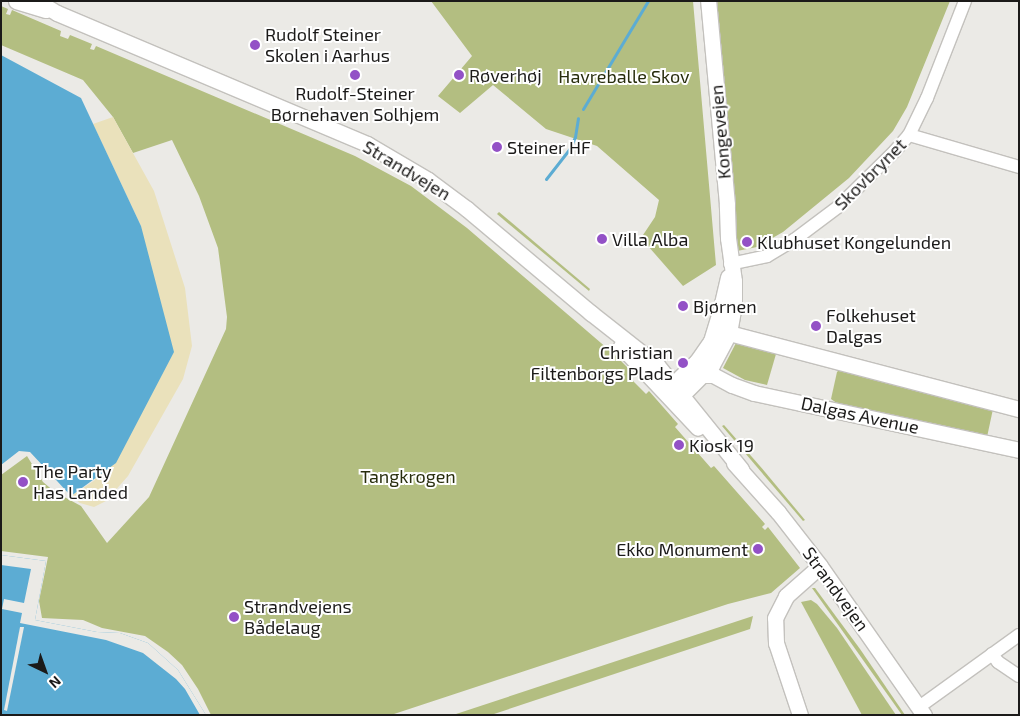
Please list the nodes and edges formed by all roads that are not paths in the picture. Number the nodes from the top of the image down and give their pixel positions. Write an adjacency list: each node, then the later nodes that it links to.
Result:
1 (16, 1): 5 (street, Strandvejen)
2 (37, 1): 5 (street, Strandvejen)
3 (708, 1): 8 (street, Kongevejen)
4 (965, 1): 6 (street, Skovbrynet)
5 (57, 13): 12 (street, Strandvejen)
6 (909, 135): 7 (street); 8 (street, Skovbrynet)
7 (1019, 167)
8 (730, 264): 9 (street); 10 (street)
9 (729, 333): 10 (street); 11 (street); 13 (street)
10 (711, 341): 12 (street)
11 (705, 375): 12 (street); 14 (street, Dalgas Avenue)
12 (673, 394): 15 (street, Strandvejen)
13 (1019, 409)
14 (1019, 450)
15 (820, 566): 19 (street, Strandvejen); 20 (street)
16 (1019, 635): 17 (street)
17 (992, 654): 18 (street); 19 (street)
18 (1019, 676)
19 (921, 711)
20 (800, 715)

